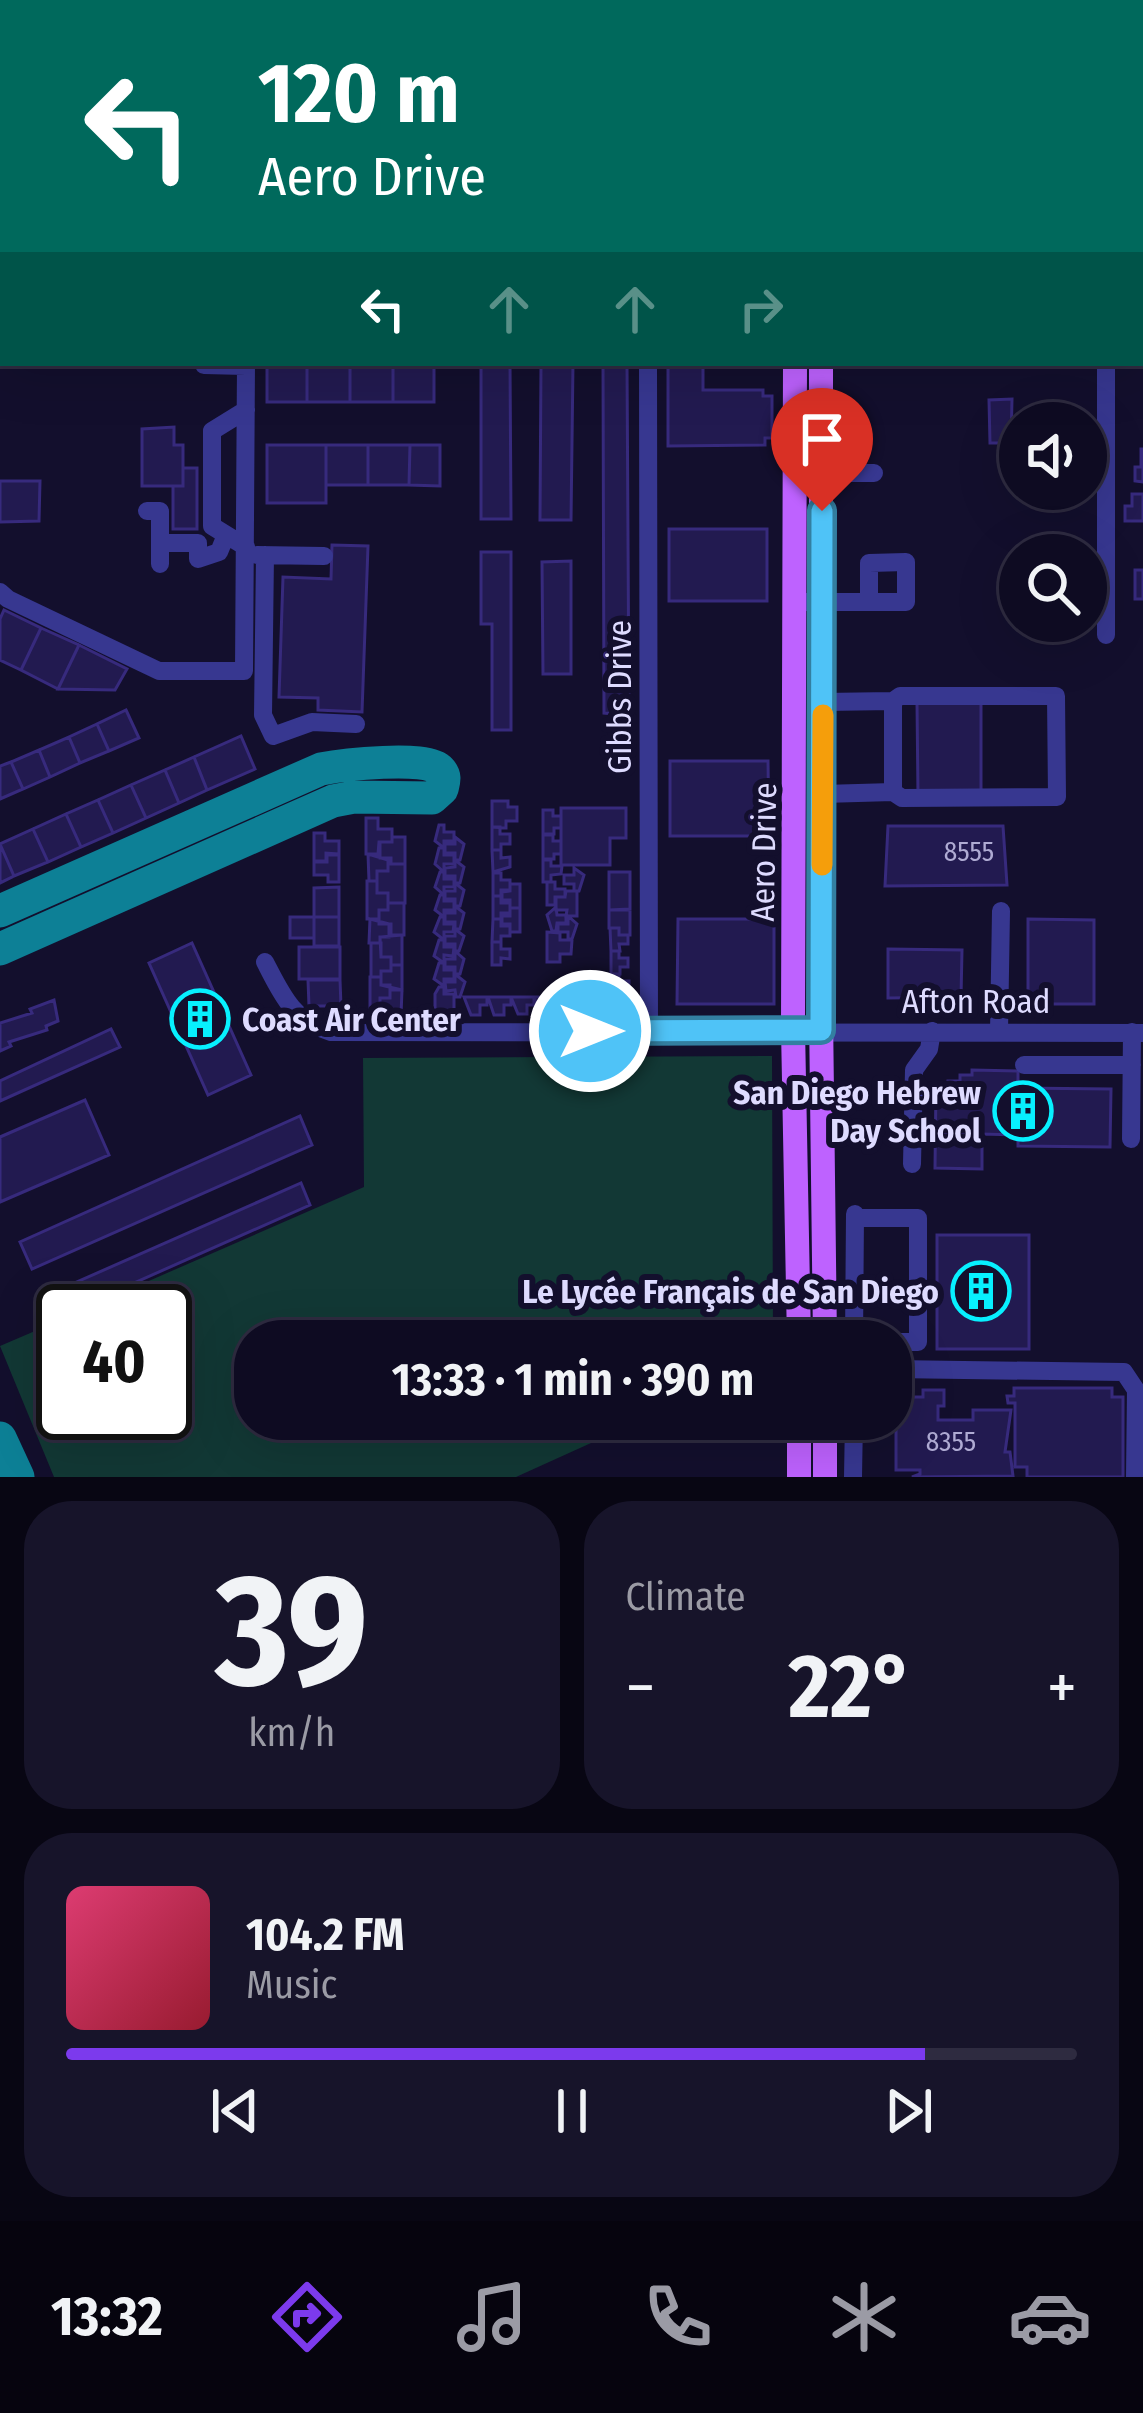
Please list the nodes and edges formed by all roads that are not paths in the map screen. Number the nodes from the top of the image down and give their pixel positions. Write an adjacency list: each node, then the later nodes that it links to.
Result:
1 (246, 366): 6 (street)
2 (648, 366): 29 (street, Gibbs Drive)
3 (795, 366): 17 (main road, Aero Drive)
4 (821, 366): 7 (main road, Aero Drive)
5 (1106, 366): 10 (street)
6 (246, 410): 11 (street); 13 (street)
7 (821, 473): 8 (street); 18 (main road, Aero Drive)
8 (874, 473)
9 (147, 511): 12 (street)
10 (1106, 534)
11 (226, 535): 12 (street); 13 (street)
12 (160, 543): 15 (street)
13 (252, 552): 14 (street); 20 (street)
14 (324, 556)
15 (160, 564)
16 (0, 592): 20 (street)
17 (796, 602): 18 (street); 28 (main road, Aero Drive)
18 (822, 602): 19 (street); 22 (main road, Aero Drive)
19 (869, 602)
20 (254, 643): 23 (street)
21 (892, 701): 22 (street); 24 (street); 24 (street)
22 (823, 702): 25 (main road, Aero Drive)
23 (356, 724)
24 (893, 793): 25 (street)
25 (823, 794): 28 (main road, Aero Drive)
26 (1001, 911): 31 (street)
27 (266, 962): 29 (street, Afton Road)
28 (808, 1030): 29 (street, Afton Road); 30 (street, Afton Road); 37 (main road, Aero Drive); 38 (main road, Aero Drive)
29 (649, 1031)
30 (932, 1031): 31 (street, Afton Road); 36 (street)
31 (999, 1032): 32 (street, Afton Road)
32 (1138, 1033): 34 (street)
33 (1024, 1065): 34 (street)
34 (1132, 1065): 35 (street)
35 (1131, 1139)
36 (912, 1164)
37 (800, 1320)
38 (824, 1320)
39 (854, 1320): 40 (street)
40 (912, 1342)
41 (912, 1369): 48 (street)
42 (799, 1440): 45 (main road)
43 (825, 1440): 46 (main road)
44 (854, 1440): 47 (street)
45 (799, 1477)
46 (825, 1477)
47 (854, 1477)
48 (1135, 1477)

